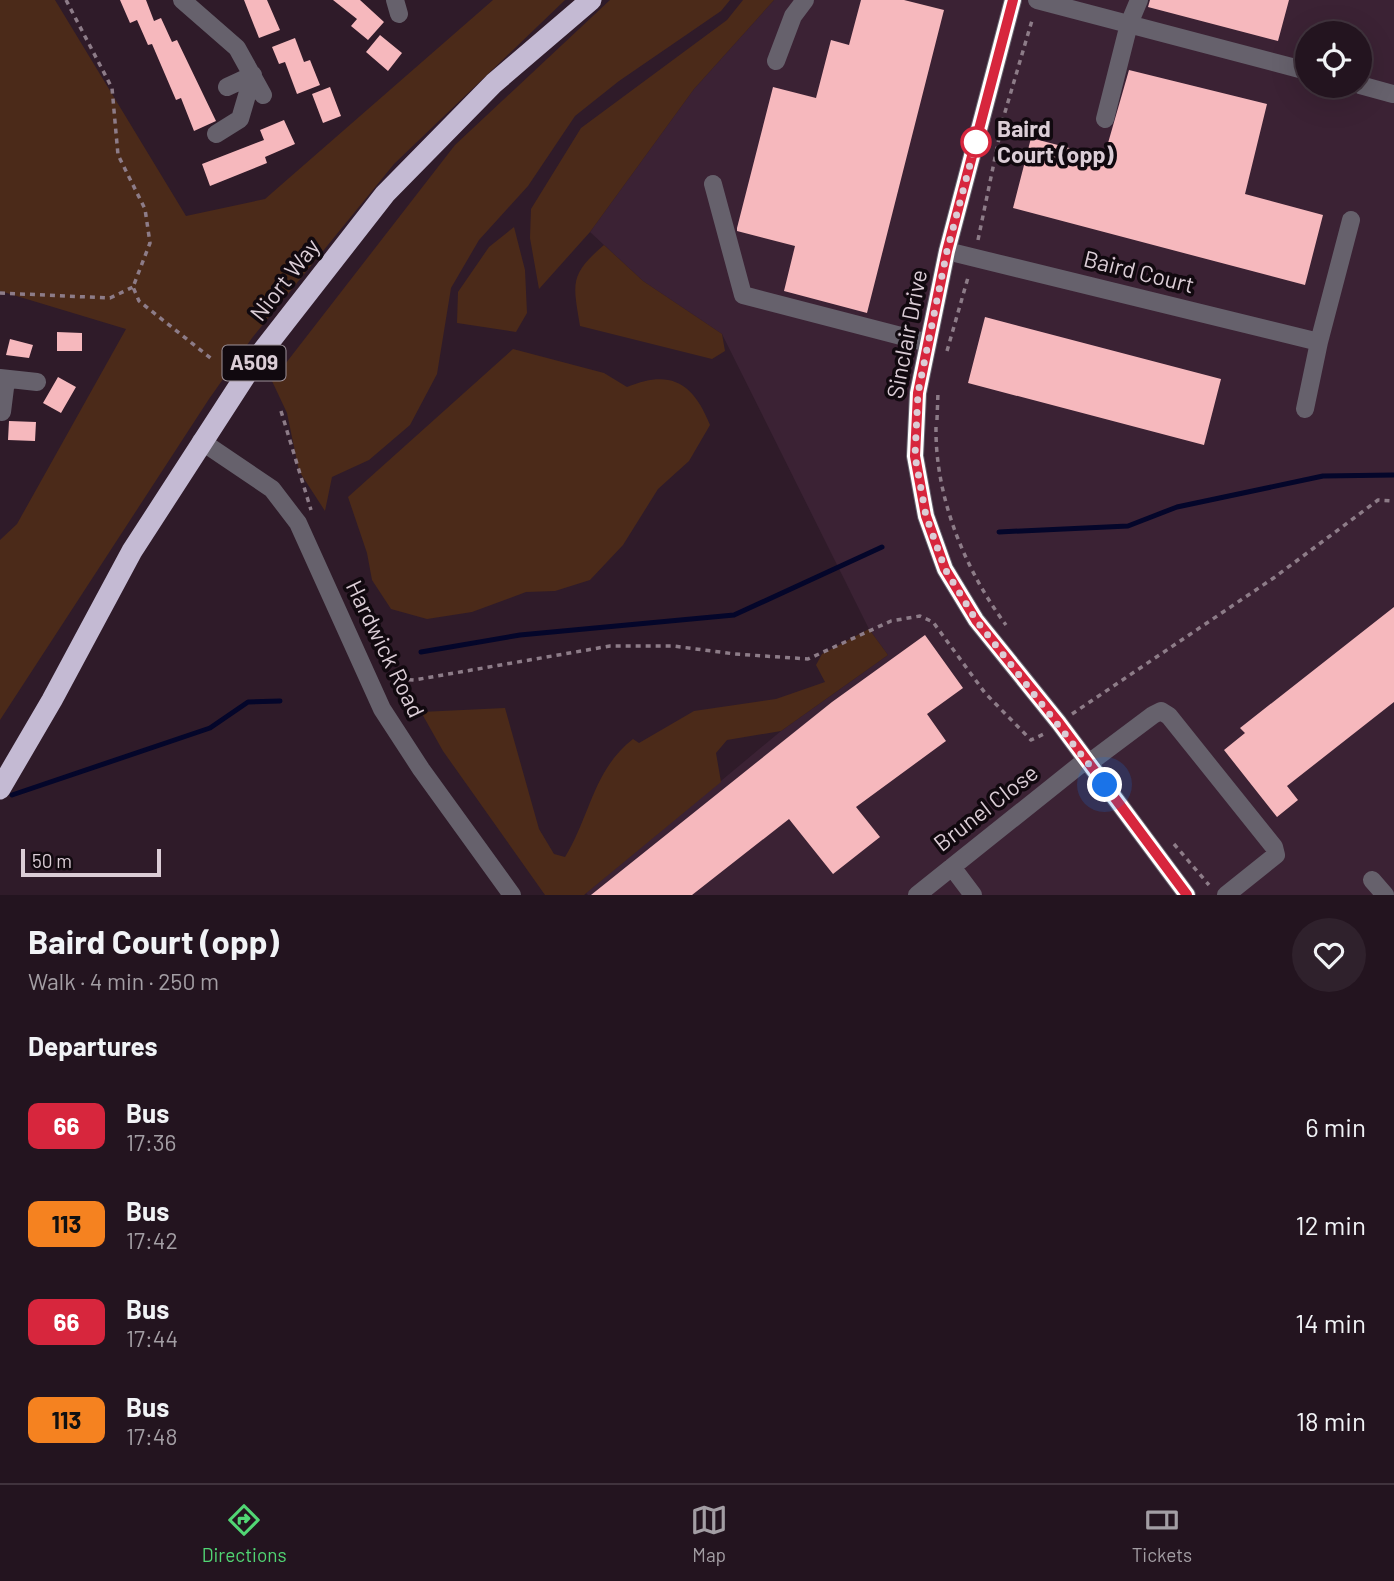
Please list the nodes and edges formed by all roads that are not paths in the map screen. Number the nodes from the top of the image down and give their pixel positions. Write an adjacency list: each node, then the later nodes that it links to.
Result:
1 (182, 0): 10 (street)
2 (591, 0): 26 (highway, Niort Way / A509)
3 (805, 0): 8 (street)
4 (1013, 0): 19 (street, Sinclair Drive)
5 (1139, 0): 7 (street)
6 (1035, 9): 7 (street)
7 (1129, 24): 9 (street); 15 (street)
8 (776, 61)
9 (1295, 68)
10 (253, 75): 11 (street); 14 (street); 16 (street)
11 (227, 87)
12 (1372, 88): 13 (street)
13 (1393, 94)
14 (263, 95)
15 (1105, 119)
16 (216, 134)
17 (713, 184): 21 (street)
18 (1352, 220): 20 (street)
19 (947, 251): 20 (street, Baird Court); 21 (street, Sinclair Drive)
20 (1319, 342): 24 (street)
21 (928, 343): 27 (street, Sinclair Drive)
22 (3, 379): 23 (street); 25 (street)
23 (37, 382)
24 (1305, 409)
25 (2, 412)
26 (201, 441): 28 (highway, Niort Way / A509); 31 (street, Hardwick Road)
27 (1088, 762): 29 (street, Brunel Close); 34 (street, Sinclair Drive); 35 (street, Brunel Close)
28 (0, 789)
29 (951, 867): 32 (street, Brunel Close); 33 (street)
30 (1372, 880): 36 (street)
31 (512, 895)
32 (917, 895)
33 (974, 895)
34 (1187, 895)
35 (1226, 895)
36 (1385, 895)

